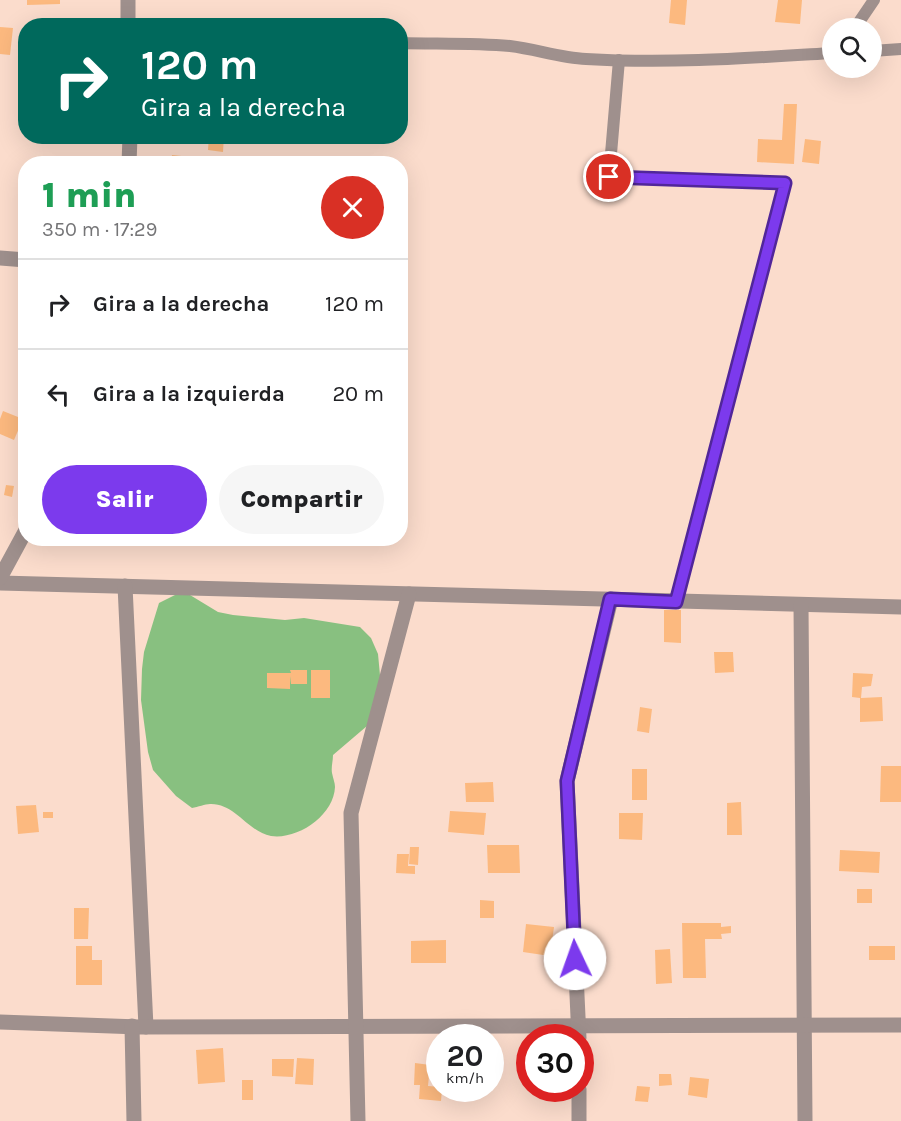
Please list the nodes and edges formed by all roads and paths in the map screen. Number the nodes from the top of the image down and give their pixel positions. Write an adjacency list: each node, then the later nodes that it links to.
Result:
1 (128, 0): 3 (street)
2 (874, 0): 4 (lane)
3 (128, 18)
4 (862, 18)
5 (408, 43): 9 (lane)
6 (901, 49): 7 (lane)
7 (882, 50)
8 (822, 54): 9 (lane)
9 (619, 60): 17 (lane)
10 (0, 258): 11 (street)
11 (18, 259)
12 (18, 545): 13 (street)
13 (1, 576): 14 (street)
14 (125, 586): 15 (street); 25 (street)
15 (409, 594): 16 (street); 24 (street)
16 (610, 599): 17 (street); 21 (street)
17 (676, 602): 18 (street)
18 (801, 605): 19 (street); 22 (street)
19 (901, 607)
20 (0, 1022): 25 (street)
21 (578, 1024)
22 (804, 1024): 23 (street); 27 (street); 32 (street)
23 (901, 1025)
24 (355, 1026): 25 (street); 26 (street); 30 (street)
25 (139, 1027): 29 (street)
26 (516, 1030)
27 (594, 1031)
28 (579, 1102): 31 (street)
29 (134, 1121)
30 (358, 1121)
31 (579, 1121)
32 (805, 1121)

